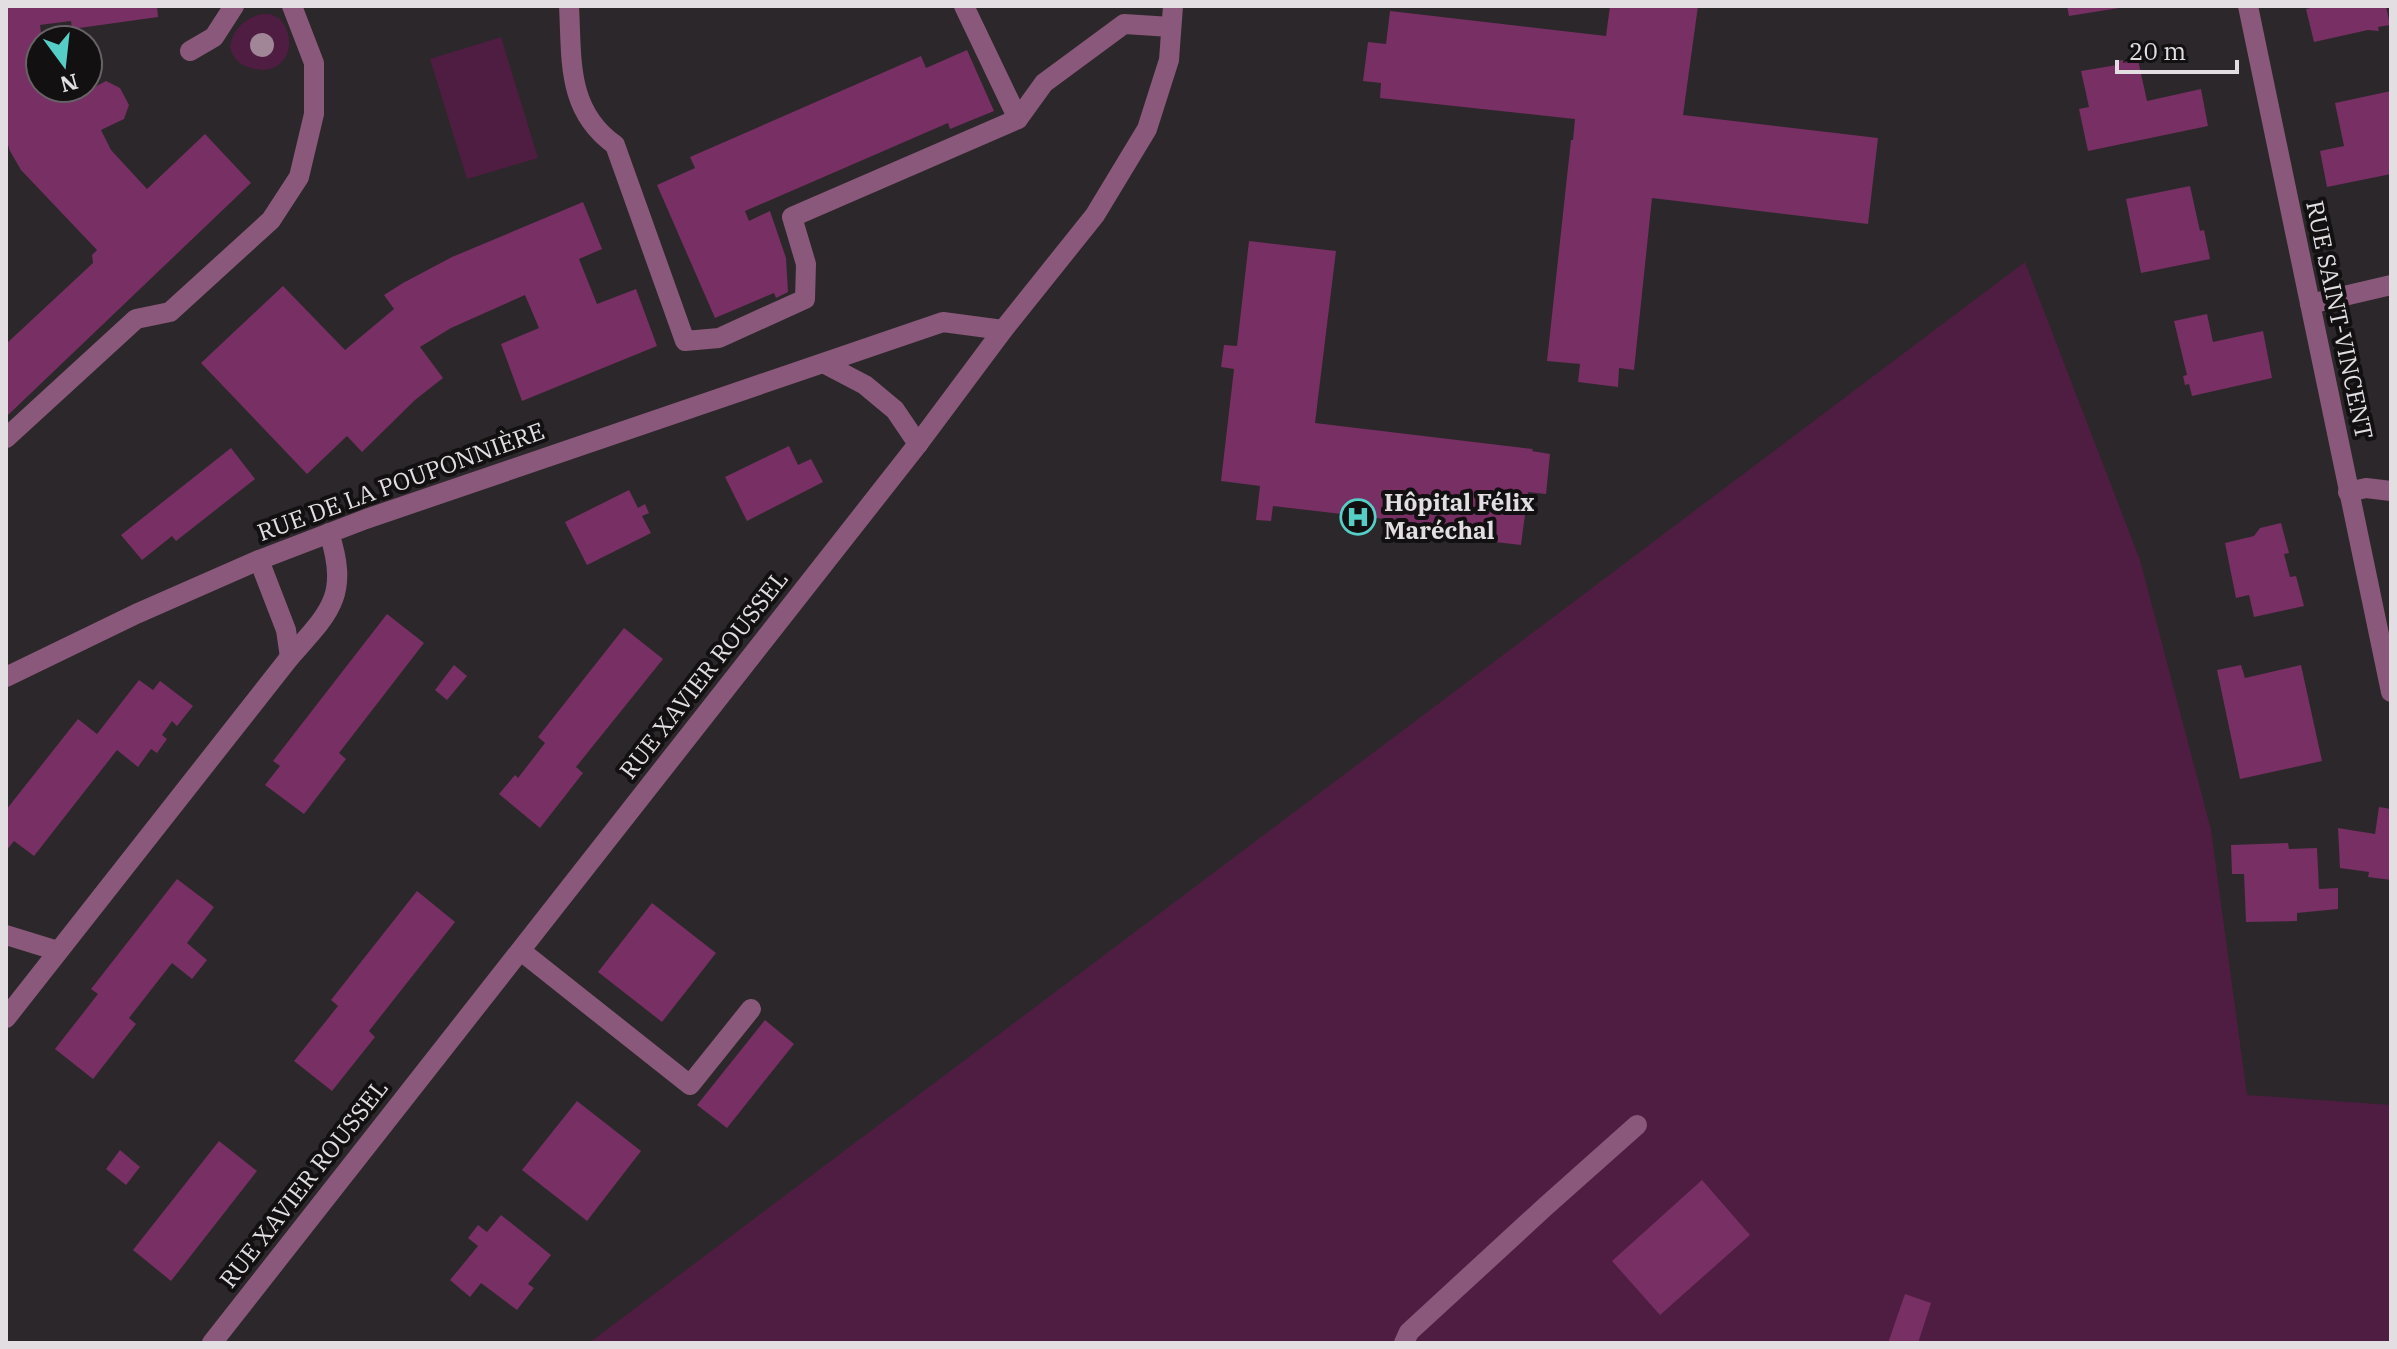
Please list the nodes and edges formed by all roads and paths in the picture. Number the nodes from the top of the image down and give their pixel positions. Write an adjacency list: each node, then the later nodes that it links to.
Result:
1 (234, 6): 7 (street)
2 (569, 6): 8 (street)
3 (964, 6): 8 (street)
4 (2248, 6): 10 (street, RUE SAINT-VINCENT)
5 (299, 9): 13 (street)
6 (1172, 16): 8 (street); 11 (street, RUE XAVIER ROUSSEL)
7 (190, 51)
8 (1018, 119)
9 (2391, 285): 10 (street)
10 (2310, 304): 16 (street, RUE SAINT-VINCENT)
11 (1003, 330): 12 (street, RUE DE LA POUPONNIÈRE); 14 (street, RUE XAVIER ROUSSEL)
12 (825, 364): 14 (street); 17 (street, RUE DE LA POUPONNIÈRE)
13 (6, 438)
14 (918, 444): 24 (street, RUE XAVIER ROUSSEL)
15 (2391, 491): 16 (street)
16 (2348, 492): 21 (street, RUE SAINT-VINCENT)
17 (329, 533): 18 (street, RUE DE LA POUPONNIÈRE); 19 (street)
18 (259, 560): 19 (street); 20 (street, RUE DE LA POUPONNIÈRE)
19 (290, 657): 23 (street)
20 (6, 677)
21 (2391, 692)
22 (6, 935): 23 (street)
23 (58, 951): 26 (street)
24 (521, 951): 25 (street); 28 (street, RUE XAVIER ROUSSEL)
25 (751, 1009)
26 (6, 1018)
27 (1637, 1125): 29 (street)
28 (212, 1343)
29 (1404, 1343)

